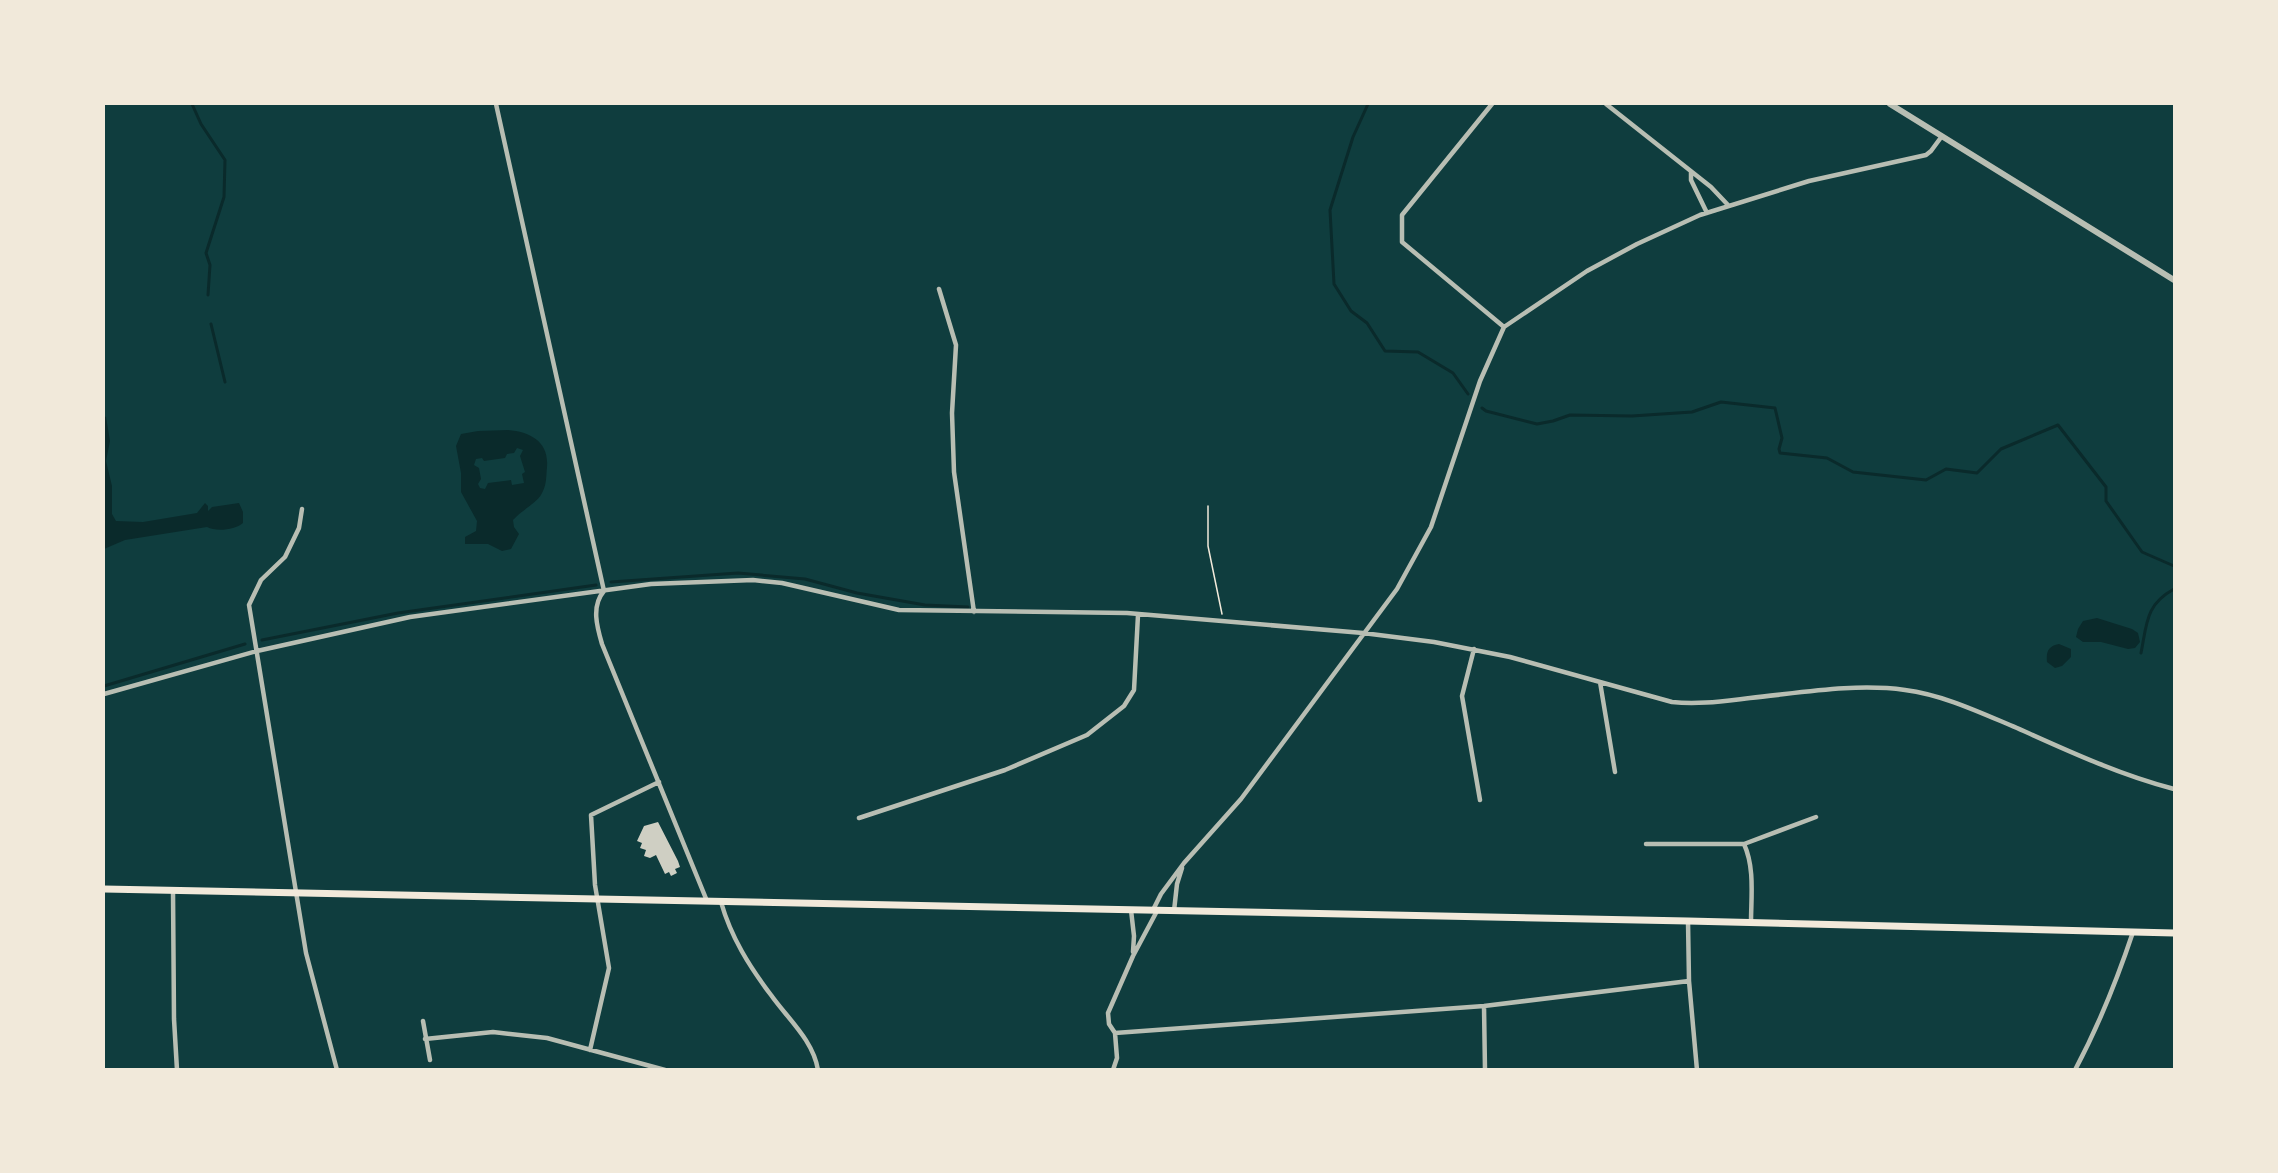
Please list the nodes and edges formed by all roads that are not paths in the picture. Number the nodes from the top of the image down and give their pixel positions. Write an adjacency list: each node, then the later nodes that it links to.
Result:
1 (496, 104): 13 (street)
2 (1492, 104): 11 (street)
3 (1606, 104): 6 (street)
4 (1890, 104): 5 (street)
5 (1942, 136): 7 (street); 9 (street)
6 (1691, 172): 7 (street); 8 (street)
7 (1728, 205): 8 (street)
8 (1707, 213): 11 (street)
9 (2175, 280)
10 (939, 289): 14 (street)
11 (1504, 327): 16 (street)
12 (302, 509): 18 (street)
13 (604, 591): 14 (street); 18 (street); 22 (street)
14 (974, 612): 15 (street)
15 (1138, 615): 16 (street); 26 (street)
16 (1363, 633): 17 (street); 29 (street)
17 (1474, 649): 19 (street); 24 (street)
18 (257, 651): 20 (street); 32 (street)
19 (1600, 682): 21 (street); 23 (street)
20 (104, 694)
21 (1615, 772)
22 (659, 782): 33 (street); 34 (street)
23 (2175, 789)
24 (1480, 800)
25 (1816, 817): 28 (street)
26 (859, 818)
27 (1647, 844): 28 (street)
28 (1744, 844): 40 (street)
29 (1184, 863): 37 (street); 38 (street)
30 (104, 890): 31 (main road)
31 (173, 891): 32 (main road); 51 (street)
32 (297, 893): 33 (main road); 52 (street)
33 (599, 900): 34 (main road); 49 (street)
34 (707, 901): 35 (main road)
35 (721, 902): 36 (main road); 54 (street)
36 (1131, 910): 37 (main road); 43 (street)
37 (1155, 911): 38 (main road); 43 (street)
38 (1174, 911): 39 (main road)
39 (1688, 921): 40 (main road); 44 (street)
40 (1751, 923): 41 (main road)
41 (2133, 932): 42 (main road); 58 (street)
42 (2175, 933)
43 (1133, 956): 47 (street)
44 (1689, 981): 45 (street); 57 (street)
45 (1484, 1006): 47 (street); 56 (street)
46 (423, 1021): 48 (street)
47 (1115, 1033): 55 (street)
48 (425, 1039): 49 (street); 50 (street)
49 (590, 1050): 53 (street)
50 (430, 1060)
51 (177, 1070)
52 (337, 1070)
53 (665, 1070)
54 (818, 1070)
55 (1113, 1070)
56 (1485, 1070)
57 (1697, 1070)
58 (2075, 1070)

